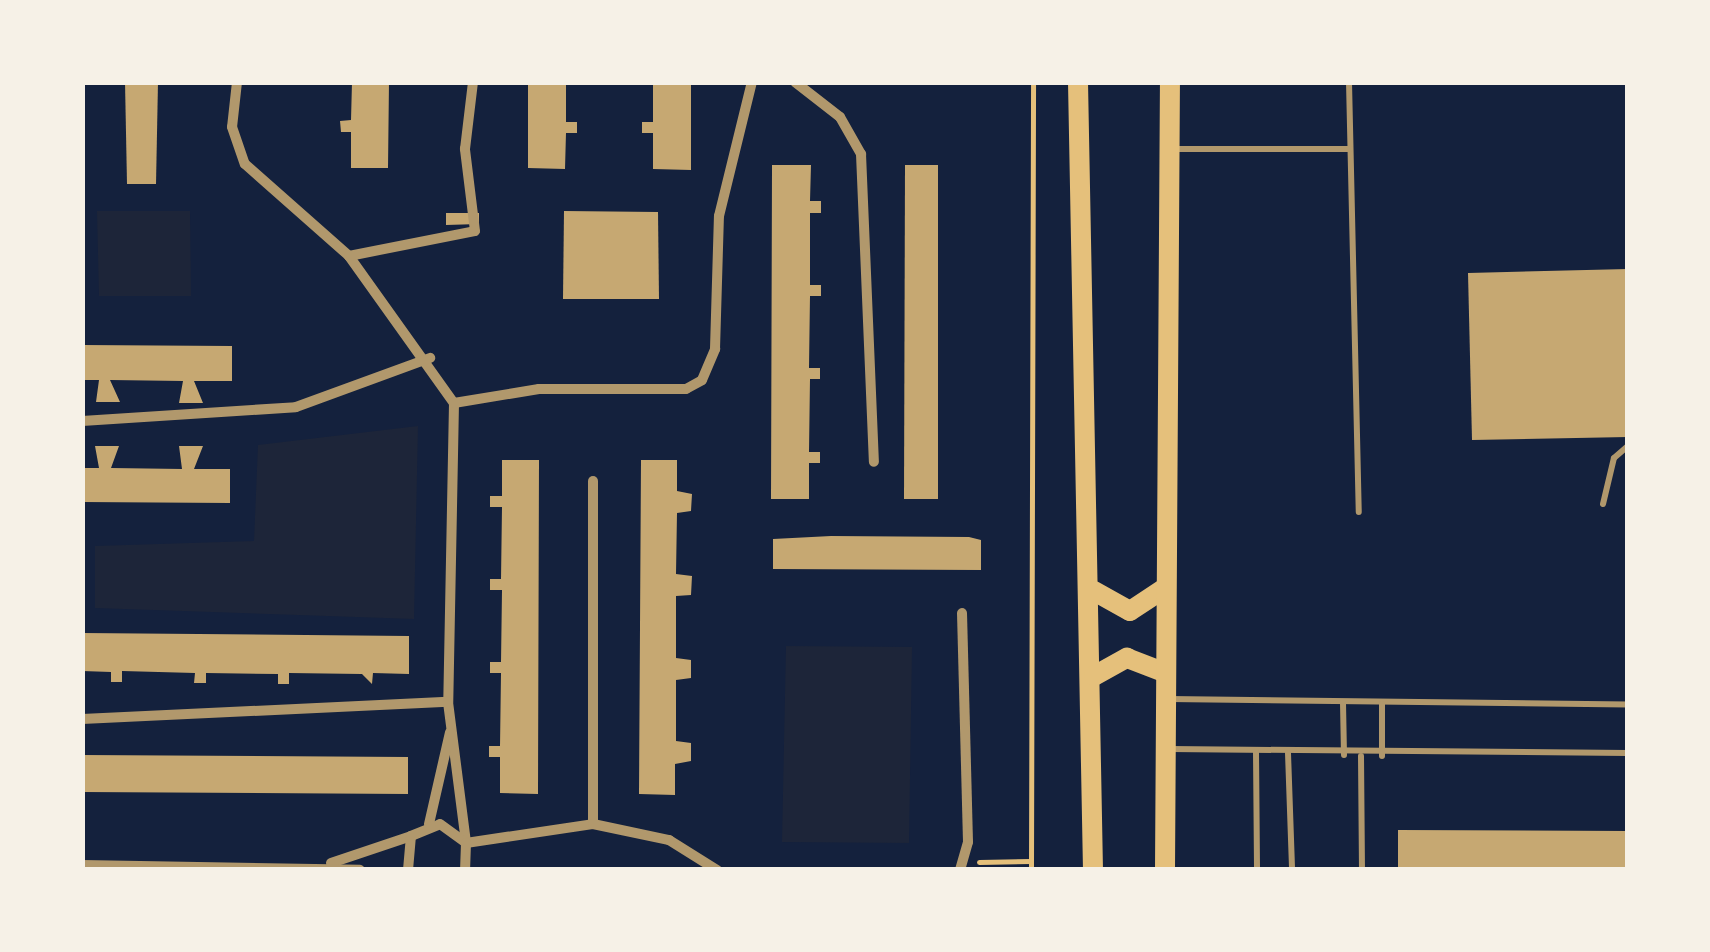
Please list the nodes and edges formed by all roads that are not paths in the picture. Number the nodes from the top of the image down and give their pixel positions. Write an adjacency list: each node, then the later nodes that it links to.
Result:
1 (238, 82): 10 (street)
2 (473, 82): 10 (street)
3 (752, 82): 12 (street)
4 (795, 82): 15 (street)
5 (1078, 82): 20 (main road)
6 (1170, 82): 8 (main road)
7 (1349, 82): 9 (lane)
8 (1171, 149): 9 (lane); 19 (main road)
9 (1350, 149): 18 (lane)
10 (348, 256): 11 (street)
11 (430, 358): 12 (street); 13 (street)
12 (454, 403): 25 (street)
13 (82, 422)
14 (1628, 446): 17 (lane)
15 (874, 462)
16 (594, 481): 39 (street)
17 (1604, 504)
18 (1359, 512)
19 (1165, 588): 20 (main road); 22 (main road)
20 (1094, 592): 23 (main road)
21 (962, 613): 45 (street)
22 (1163, 672): 23 (main road); 24 (main road)
23 (1094, 676): 50 (main road)
24 (1163, 699): 26 (lane); 31 (main road)
25 (448, 702): 29 (street); 30 (street)
26 (1342, 703): 27 (lane); 35 (lane)
27 (1382, 704): 28 (lane); 37 (lane)
28 (1628, 705)
29 (82, 719)
30 (452, 726): 38 (street); 41 (street)
31 (1164, 749): 32 (lane); 51 (main road)
32 (1256, 752): 33 (lane); 52 (lane)
33 (1288, 753): 35 (lane); 53 (lane)
34 (1628, 754): 37 (lane)
35 (1344, 755): 36 (lane)
36 (1361, 756): 37 (lane); 54 (lane)
37 (1382, 756)
38 (430, 824): 40 (street); 41 (street)
39 (593, 824): 41 (street); 44 (street)
40 (411, 836): 42 (street); 47 (street)
41 (466, 843): 48 (street)
42 (330, 863): 43 (street); 46 (street)
43 (82, 864)
44 (704, 866): 49 (street)
45 (962, 866)
46 (360, 870)
47 (408, 870)
48 (465, 870)
49 (717, 870)
50 (1093, 870)
51 (1165, 870)
52 (1258, 870)
53 (1292, 870)
54 (1362, 870)

